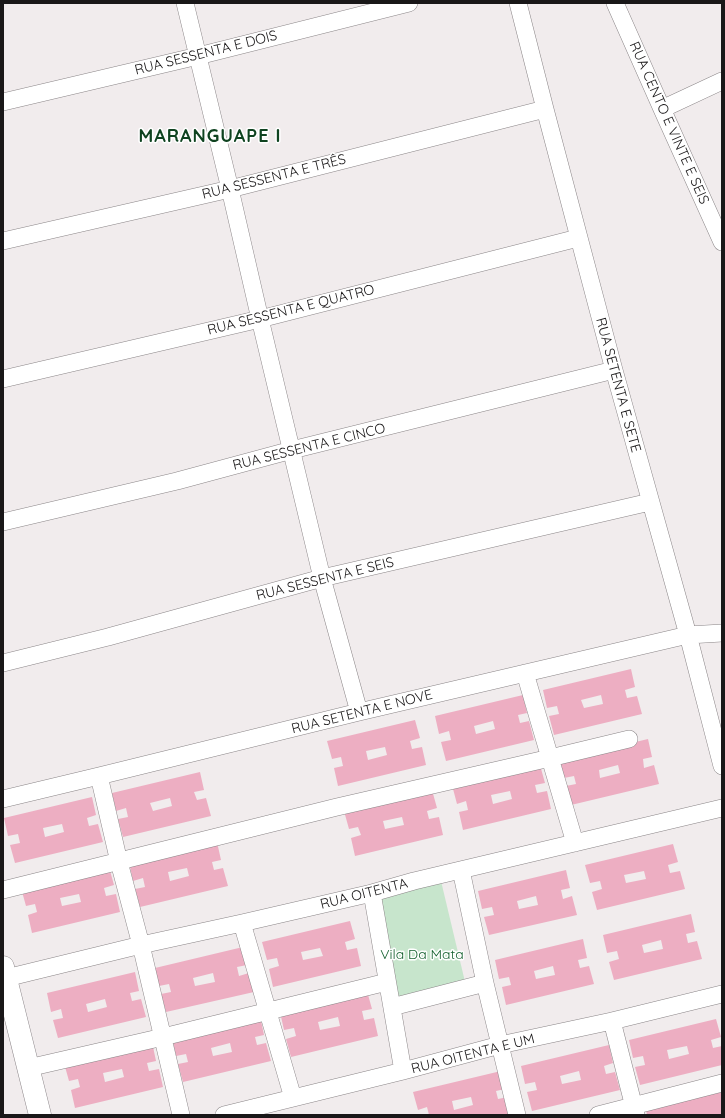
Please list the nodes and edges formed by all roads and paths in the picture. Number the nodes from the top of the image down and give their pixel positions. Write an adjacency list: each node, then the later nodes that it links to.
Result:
1 (185, 3): 5 (street)
2 (409, 3): 5 (street, RUA SESSENTA E DOIS)
3 (518, 3): 8 (street, RUA SETENTA E SETE)
4 (615, 3): 9 (street, RUA CENTO E VINTE E SEIS)
5 (198, 56): 7 (street, RUA SESSENTA E DOIS); 10 (street)
6 (722, 81): 9 (street)
7 (3, 102)
8 (545, 109): 10 (street, RUA SESSENTA E TRÊS); 12 (street, RUA SETENTA E SETE)
9 (662, 109): 11 (street, RUA CENTO E VINTE E SEIS)
10 (230, 189): 13 (street, RUA SESSENTA E TRÊS); 14 (street)
11 (721, 236)
12 (578, 238): 14 (street, RUA SESSENTA E QUATRO); 15 (street, RUA SETENTA E SETE)
13 (3, 241)
14 (260, 319): 16 (street, RUA SESSENTA E QUATRO); 17 (street)
15 (614, 370): 17 (street, RUA SESSENTA E CINCO); 18 (street, RUA SETENTA E SETE)
16 (3, 379)
17 (292, 450): 19 (street, RUA SESSENTA E CINCO); 20 (street)
18 (650, 502): 20 (street, RUA SESSENTA E SEIS); 22 (street, RUA SETENTA E SETE)
19 (3, 522)
20 (322, 578): 23 (street, RUA SESSENTA E SEIS); 25 (street)
21 (722, 633): 22 (street, RUA SETENTA E NOVE)
22 (688, 634): 24 (street, RUA SETENTA E NOVE); 28 (street, RUA SETENTA E SETE)
23 (3, 663)
24 (525, 673): 25 (street, RUA SETENTA E NOVE); 27 (street)
25 (359, 712): 29 (street, RUA SETENTA E NOVE)
26 (629, 739): 27 (street)
27 (550, 758): 32 (street); 33 (street)
28 (722, 766)
29 (99, 776): 30 (street, RUA SETENTA E NOVE); 33 (street)
30 (3, 799)
31 (722, 808): 32 (street, RUA OITENTA)
32 (575, 843): 34 (street, RUA OITENTA)
33 (118, 862): 35 (street); 38 (street)
34 (461, 870): 36 (street, RUA OITENTA); 41 (street)
35 (3, 890)
36 (372, 892): 37 (street, RUA OITENTA); 40 (street)
37 (242, 923): 38 (street, RUA OITENTA); 44 (street)
38 (141, 946): 39 (street, RUA OITENTA); 46 (street)
39 (4, 972): 48 (main road)
40 (387, 982): 43 (street); 44 (street)
41 (485, 983): 43 (street); 47 (street)
42 (722, 994): 45 (street, RUA OITENTA E UM)
43 (392, 1007): 49 (street)
44 (268, 1011): 46 (street); 51 (street)
45 (612, 1021): 47 (street, RUA OITENTA E UM); 52 (street)
46 (163, 1037): 48 (street); 54 (street)
47 (500, 1045): 49 (street, RUA OITENTA E UM); 56 (street)
48 (28, 1068): 53 (main road)
49 (403, 1071): 51 (street, RUA OITENTA E UM)
50 (722, 1083): 52 (street)
51 (294, 1098): 55 (street, RUA OITENTA E UM)
52 (635, 1110): 57 (street)
53 (40, 1115)
54 (181, 1115)
55 (224, 1115)
56 (516, 1115)
57 (598, 1115)

